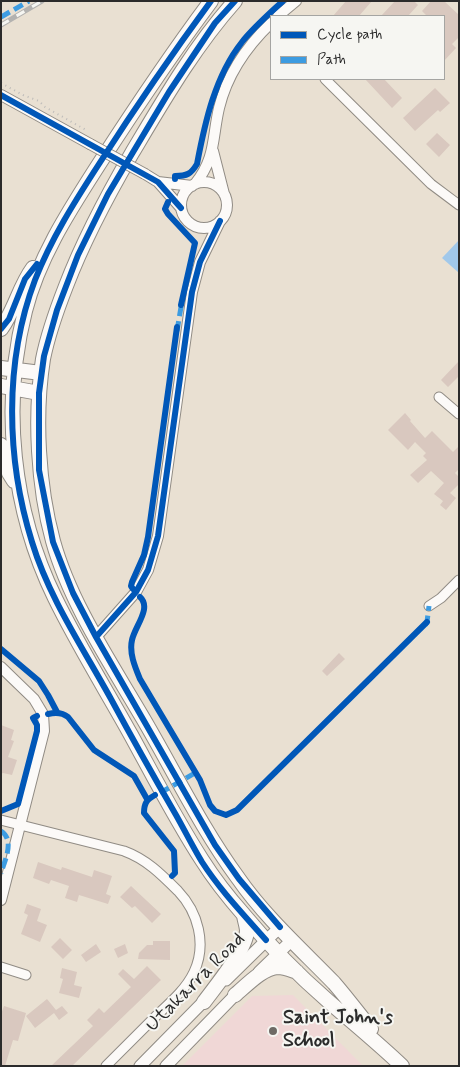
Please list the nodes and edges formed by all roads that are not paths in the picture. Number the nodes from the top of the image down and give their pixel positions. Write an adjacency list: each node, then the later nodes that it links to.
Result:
1 (211, 1): 15 (highway)
2 (235, 1): 18 (highway)
3 (296, 1): 4 (street)
4 (279, 15)
5 (270, 24): 8 (street)
6 (326, 80): 12 (street)
7 (1, 95): 9 (street, bridge)
8 (213, 151): 10 (street); 11 (street)
9 (158, 182): 10 (street); 13 (street)
10 (193, 185): 11 (street); 13 (street)
11 (225, 196): 14 (street)
12 (459, 206)
13 (181, 208): 14 (street)
14 (220, 220): 27 (street)
15 (47, 250): 16 (highway); 17 (highway)
16 (1, 329)
17 (8, 369): 18 (highway); 19 (highway)
18 (42, 373): 20 (highway)
19 (7, 387): 20 (highway); 24 (highway)
20 (39, 392): 27 (highway)
21 (439, 397): 22 (street)
22 (459, 414)
23 (1, 445): 24 (highway)
24 (18, 486): 32 (highway)
25 (459, 580): 26 (street)
26 (429, 606)
27 (96, 637): 33 (highway)
28 (1, 667): 30 (street)
29 (1, 820): 30 (street)
30 (20, 825): 31 (street); 43 (street)
31 (1, 900)
32 (244, 915): 34 (highway); 41 (highway)
33 (280, 927): 34 (main road, Utakarra Road); 35 (highway)
34 (266, 940): 36 (highway); 41 (main road, Utakarra Road)
35 (292, 940): 36 (main road, Utakarra Road); 42 (highway)
36 (279, 954): 38 (highway); 40 (main road, Utakarra Road)
37 (1, 968): 39 (street)
38 (297, 972): 40 (highway); 42 (highway)
39 (26, 975)
40 (235, 995): 45 (main road, Utakarra Road)
41 (204, 1002): 44 (main road, Utakarra Road)
42 (391, 1055): 46 (highway)
43 (106, 1066)
44 (140, 1066)
45 (166, 1066)
46 (402, 1066)

